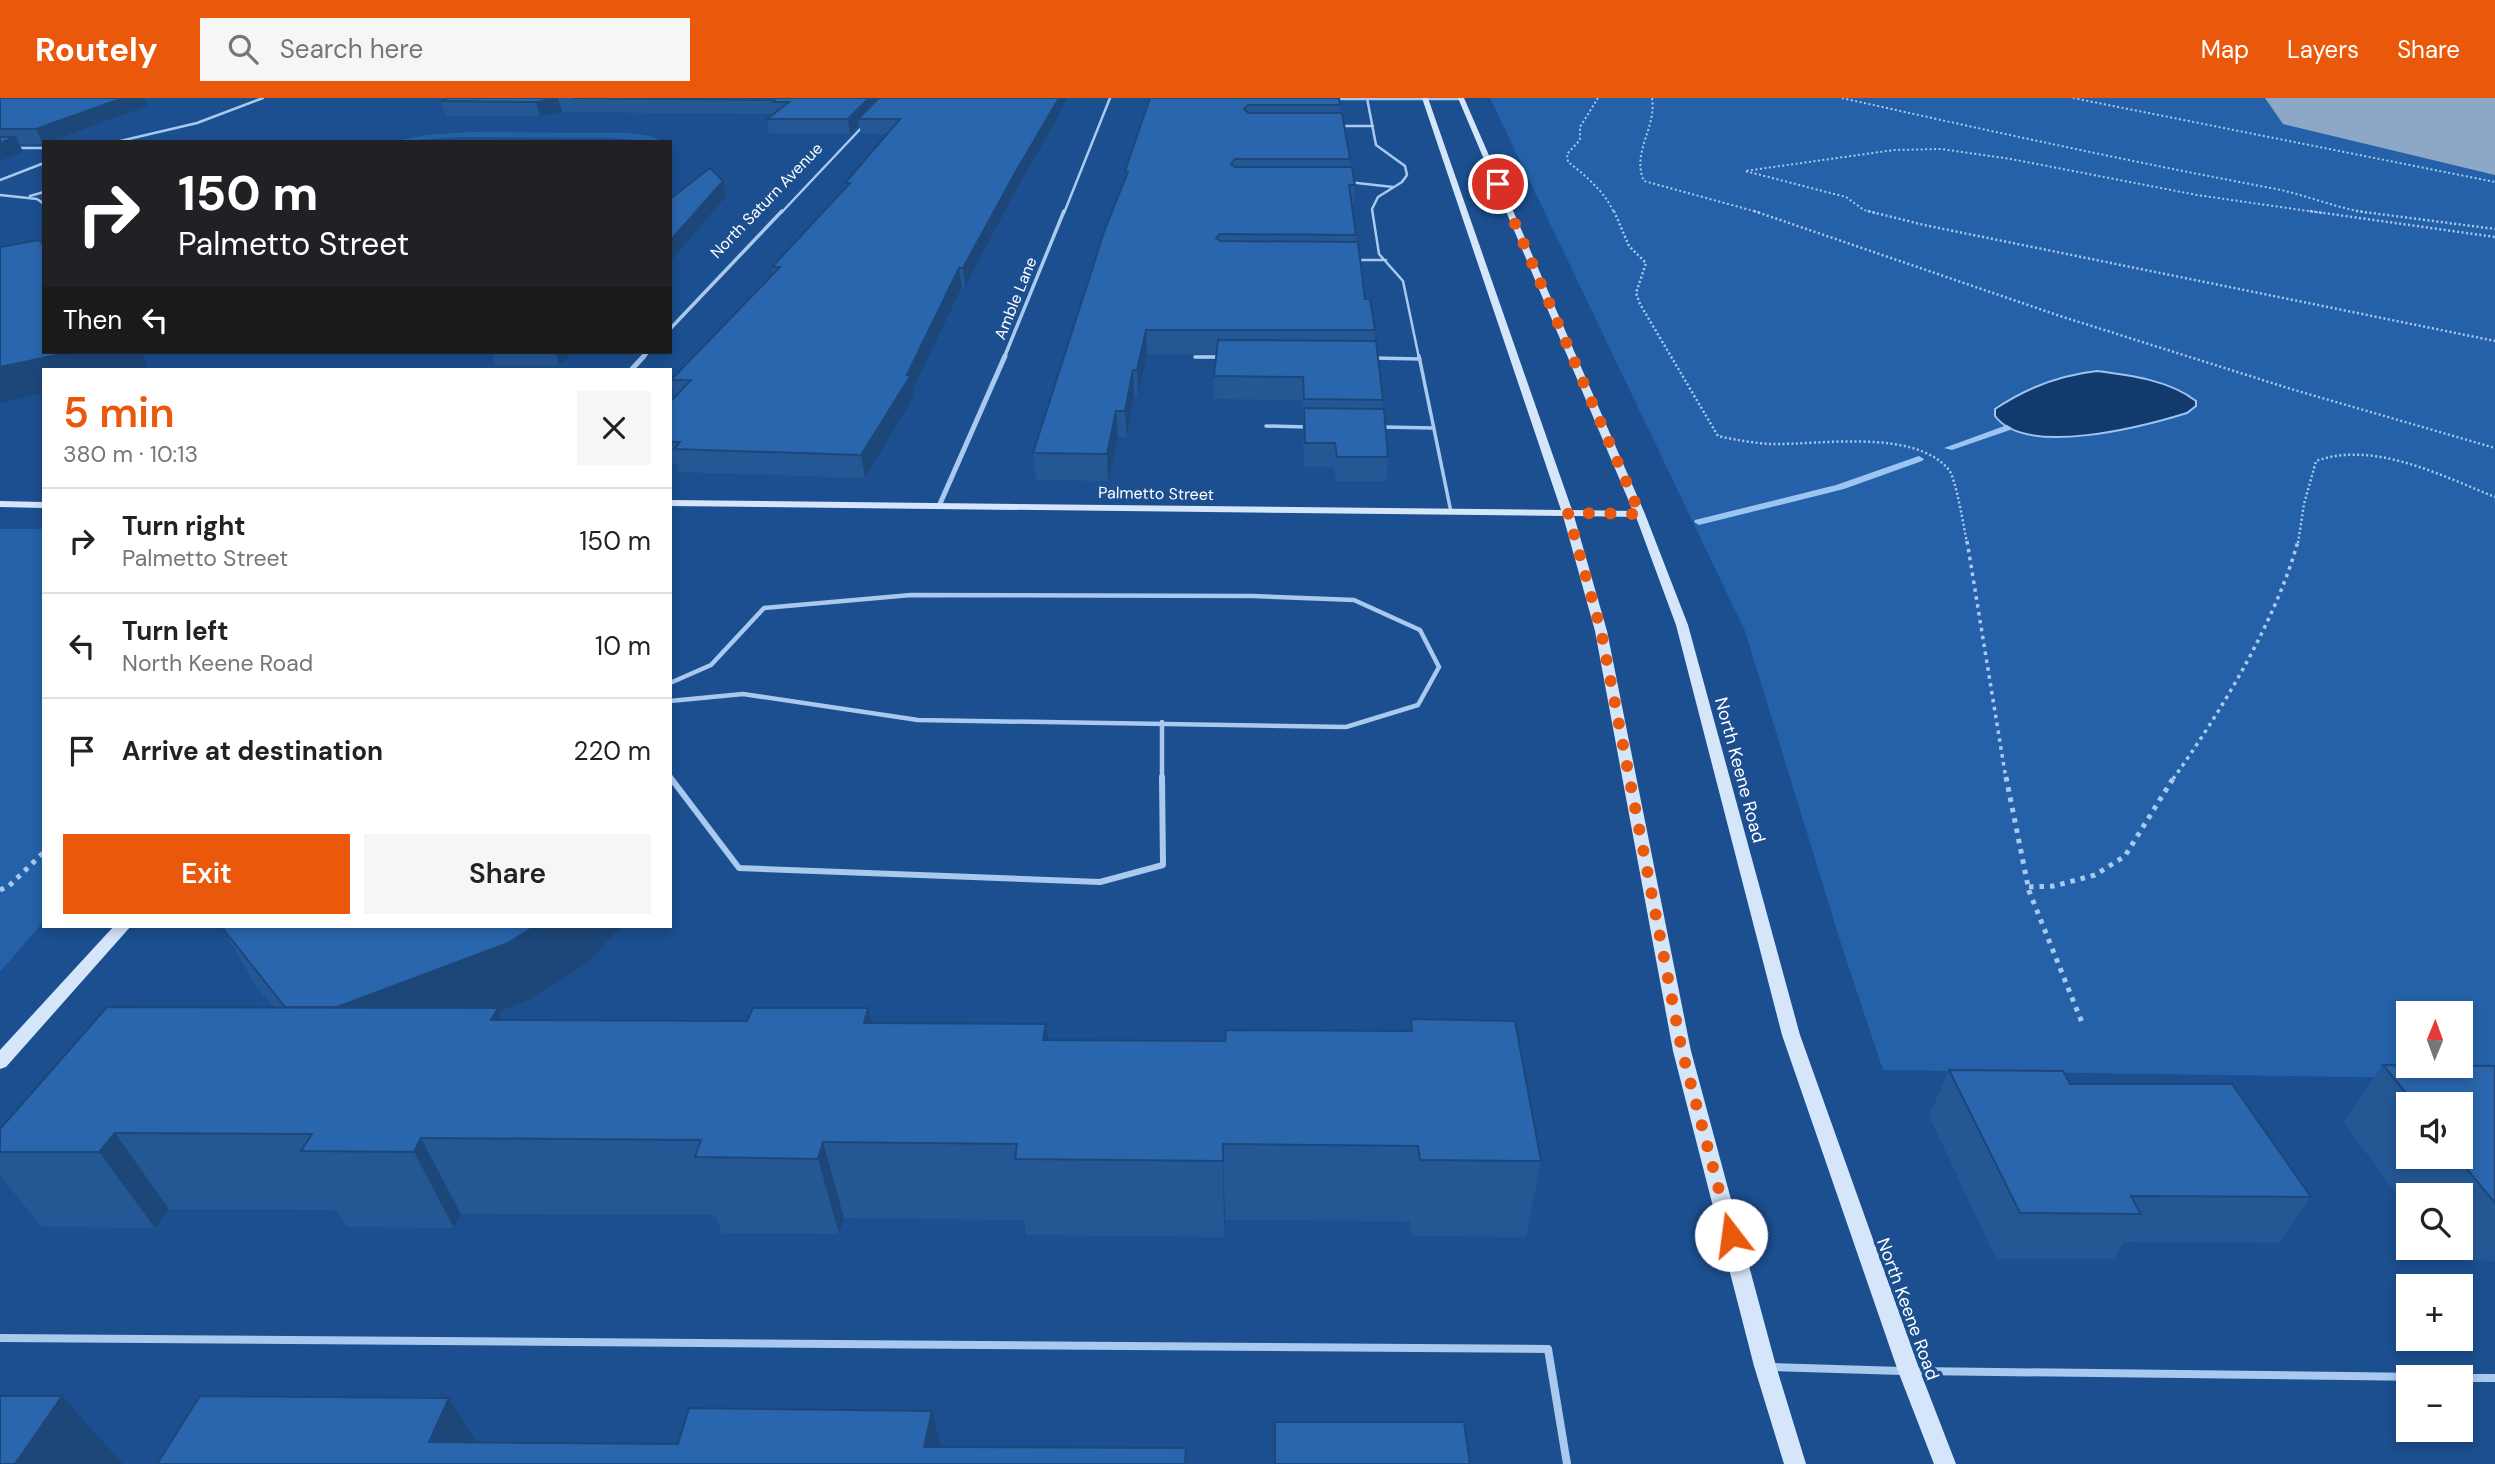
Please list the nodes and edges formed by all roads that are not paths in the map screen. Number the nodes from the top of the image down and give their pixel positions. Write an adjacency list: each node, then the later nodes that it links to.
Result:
1 (263, 98): 10 (street)
2 (1110, 98): 37 (street, Amble Lane)
3 (1367, 98): 4 (street); 5 (street); 9 (lane)
4 (1425, 98): 6 (street); 39 (main road)
5 (1327, 99)
6 (1461, 99): 40 (main road, North Keene Road)
7 (868, 121): 23 (street, North Saturn Avenue)
8 (1331, 126): 9 (lane)
9 (1373, 126): 16 (lane)
10 (125, 140)
11 (0, 148): 12 (street)
12 (42, 148)
13 (42, 164): 14 (street)
14 (0, 180)
15 (1337, 182): 16 (lane)
16 (1393, 187): 22 (lane)
17 (42, 193): 19 (lane)
18 (0, 195): 19 (lane)
19 (27, 197): 20 (lane)
20 (42, 203)
21 (1345, 260): 22 (lane)
22 (1386, 260): 28 (lane)
23 (672, 327)
24 (646, 354): 29 (street)
25 (1195, 357): 26 (lane)
26 (1235, 357)
27 (1367, 358): 28 (lane)
28 (1420, 359): 33 (lane)
29 (633, 368)
30 (1266, 426): 31 (lane)
31 (1317, 427)
32 (1369, 427): 33 (lane)
33 (1434, 428): 38 (lane)
34 (672, 503): 37 (main road, Palmetto Street)
35 (0, 505): 36 (main road)
36 (42, 505)
37 (939, 506): 38 (main road, Palmetto Street)
38 (1451, 512): 39 (main road, Palmetto Street)
39 (1568, 513): 40 (main road, Palmetto Street); 48 (main road)
40 (1640, 514): 49 (main road, North Keene Road)
41 (672, 682): 43 (lane)
42 (672, 701): 43 (lane)
43 (1162, 722): 44 (lane)
44 (672, 780)
45 (121, 928): 46 (main road)
46 (0, 1062)
47 (0, 1338): 53 (lane)
48 (1765, 1366): 49 (lane); 54 (main road)
49 (1909, 1371): 50 (lane); 55 (main road, North Keene Road)
50 (2396, 1377)
51 (2473, 1378): 52 (lane)
52 (2495, 1378)
53 (1567, 1464)
54 (1795, 1464)
55 (1945, 1464)

